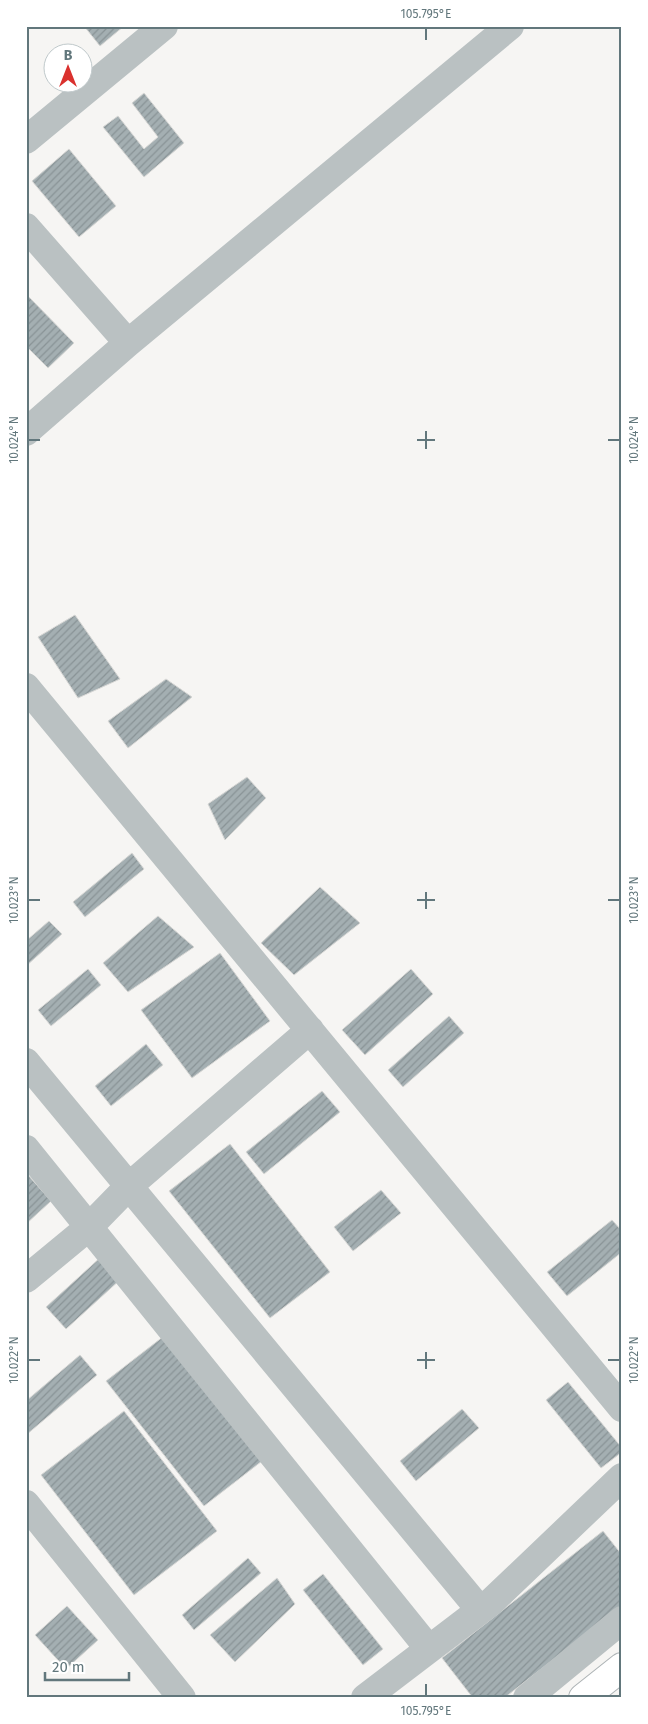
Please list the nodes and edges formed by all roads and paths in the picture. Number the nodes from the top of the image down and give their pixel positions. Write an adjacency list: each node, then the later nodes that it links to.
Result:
1 (164, 26): 3 (street)
2 (510, 26): 5 (street)
3 (26, 140)
4 (26, 227): 5 (street)
5 (128, 343): 6 (street)
6 (26, 432)
7 (26, 687): 8 (street)
8 (310, 1030): 11 (street); 14 (street)
9 (26, 1062): 11 (street)
10 (26, 1149): 12 (street)
11 (129, 1186): 12 (street); 17 (street)
12 (89, 1227): 13 (street); 19 (street)
13 (26, 1279)
14 (622, 1408)
15 (622, 1476): 17 (street)
16 (26, 1504): 21 (street)
17 (480, 1610): 19 (street)
18 (622, 1620): 23 (street)
19 (429, 1649): 22 (street)
20 (622, 1667): 24 (highway)
21 (182, 1698)
22 (365, 1698)
23 (528, 1698)
24 (583, 1698)

